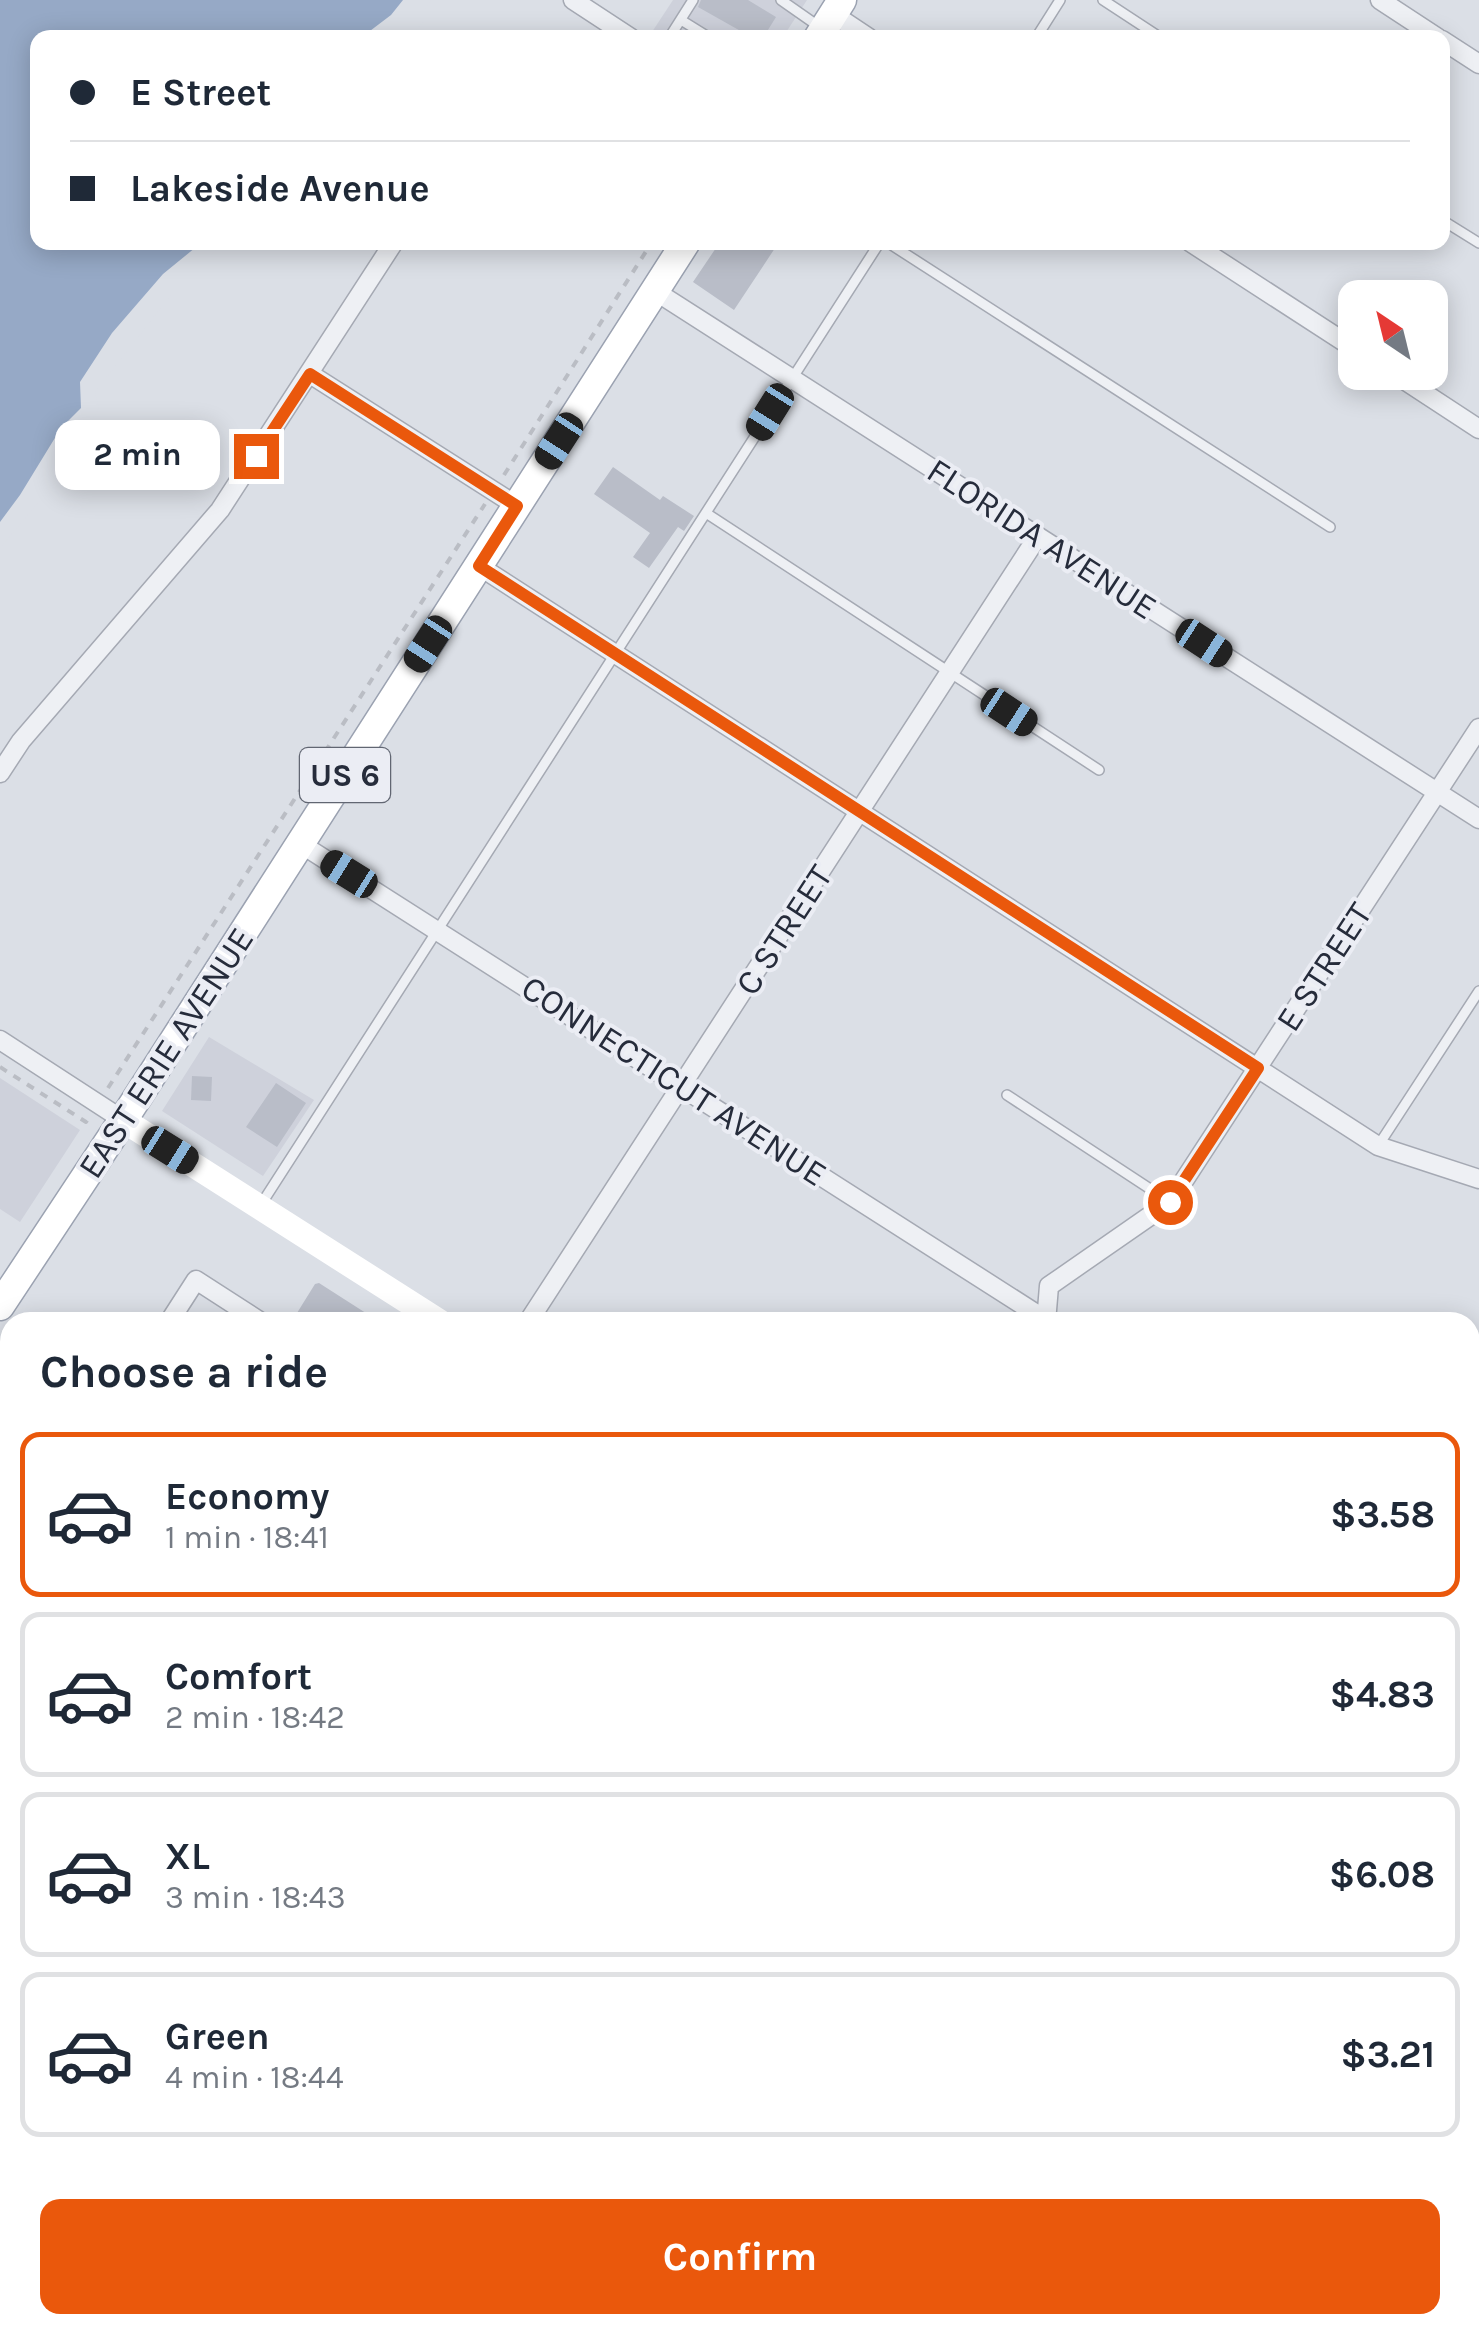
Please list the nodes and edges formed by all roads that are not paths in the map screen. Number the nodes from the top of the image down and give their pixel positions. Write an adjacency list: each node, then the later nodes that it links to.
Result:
1 (573, 0): 7 (street)
2 (692, 0): 8 (lane)
3 (780, 0): 9 (lane)
4 (1060, 0): 13 (lane)
5 (1102, 0): 14 (lane)
6 (1380, 0): 15 (street)
7 (596, 6): 10 (street)
8 (681, 20): 11 (lane); 12 (lane)
9 (829, 20)
10 (622, 30)
11 (674, 30)
12 (697, 30)
13 (1041, 30)
14 (1148, 30)
15 (1426, 30)
16 (1450, 45): 17 (street)
17 (1479, 64)
18 (1450, 225): 19 (lane)
19 (1479, 244)
20 (389, 250): 27 (street)
21 (681, 250): 25 (main road, EAST ERIE AVENUE / US 6)
22 (879, 250): 28 (lane)
23 (897, 250): 33 (lane)
24 (1202, 250): 26 (street)
25 (655, 291): 28 (street, FLORIDA AVENUE); 31 (main road, EAST ERIE AVENUE / US 6)
26 (1338, 338)
27 (310, 374): 31 (street); 40 (street)
28 (791, 378): 32 (lane); 34 (street, FLORIDA AVENUE)
29 (1420, 390): 30 (street)
30 (1479, 428)
31 (505, 499): 35 (main road, EAST ERIE AVENUE / US 6)
32 (706, 513): 36 (lane); 37 (lane)
33 (1330, 527)
34 (1038, 536): 37 (street, C STREET); 41 (street, FLORIDA AVENUE)
35 (479, 566): 36 (street); 44 (main road, EAST ERIE AVENUE / US 6)
36 (615, 655): 42 (street); 45 (lane)
37 (949, 674): 39 (lane); 42 (street, C STREET)
38 (1479, 728): 41 (street, E STREET)
39 (1099, 770)
40 (0, 773)
41 (1438, 792): 43 (street, FLORIDA AVENUE); 49 (street, E STREET)
42 (860, 812): 49 (street); 50 (street, C STREET)
43 (1479, 819)
44 (301, 844): 45 (street, CONNECTICUT AVENUE); 52 (main road, EAST ERIE AVENUE / US 6)
45 (438, 930): 50 (street, CONNECTICUT AVENUE); 56 (lane)
46 (1479, 991): 47 (lane)
47 (1475, 1006): 53 (lane)
48 (0, 1040): 52 (street)
49 (1258, 1068): 53 (street); 55 (street, E STREET)
50 (681, 1087): 61 (street, C STREET); 62 (street, CONNECTICUT AVENUE)
51 (1008, 1094): 55 (lane)
52 (123, 1120): 56 (main road); 57 (main road, EAST ERIE AVENUE / US 6)
53 (1378, 1146): 54 (street)
54 (1479, 1178)
55 (1170, 1202): 63 (street, E STREET)
56 (259, 1207): 60 (main road)
57 (0, 1306)
58 (175, 1312): 59 (street)
59 (246, 1312)
60 (424, 1312)
61 (535, 1312)
62 (1032, 1312)
63 (1047, 1312)

